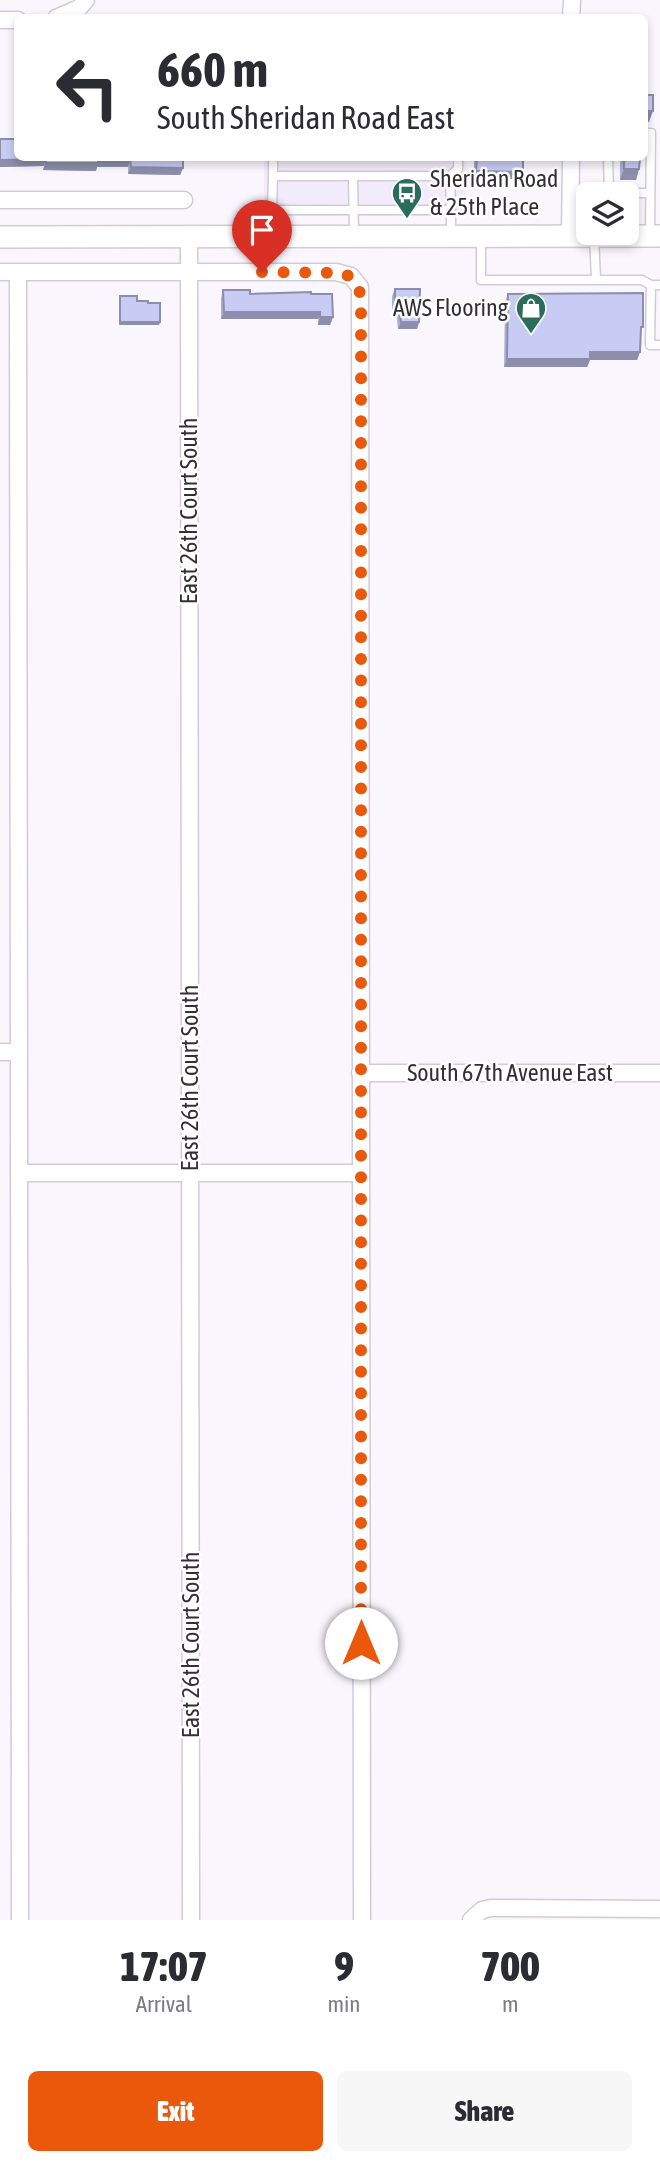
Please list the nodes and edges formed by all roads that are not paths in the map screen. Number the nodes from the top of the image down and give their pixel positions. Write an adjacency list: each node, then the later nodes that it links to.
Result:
1 (83, 4): 2 (street)
2 (64, 14)
3 (648, 133): 11 (lane)
4 (273, 161): 8 (lane)
5 (458, 161): 10 (lane)
6 (571, 161): 22 (street)
7 (608, 161): 11 (lane)
8 (273, 176): 9 (lane); 14 (lane)
9 (353, 176): 10 (lane); 14 (lane)
10 (450, 176): 15 (lane)
11 (650, 193): 16 (lane)
12 (0, 200): 13 (street)
13 (184, 200)
14 (353, 210): 15 (lane); 19 (lane)
15 (451, 210): 20 (lane)
16 (655, 236)
17 (0, 237): 18 (main road)
18 (189, 237): 19 (main road); 27 (street, East 26th Court South)
19 (354, 237): 20 (main road)
20 (451, 237): 21 (main road)
21 (481, 237): 22 (main road); 28 (lane)
22 (570, 237): 23 (main road)
23 (576, 237)
24 (594, 245): 28 (lane)
25 (0, 272): 26 (street)
26 (18, 272): 27 (street); 32 (street)
27 (189, 273): 33 (street); 35 (street, East 26th Court South)
28 (596, 279): 29 (lane)
29 (655, 285): 30 (lane)
30 (660, 345)
31 (0, 1052): 32 (street)
32 (19, 1052): 37 (street)
33 (360, 1073): 34 (street, South 67th Avenue East); 36 (street)
34 (660, 1073)
35 (190, 1172): 36 (street); 37 (street); 41 (street, East 26th Court South)
36 (360, 1172): 42 (street)
37 (19, 1173): 40 (street)
38 (660, 1909): 39 (street)
39 (474, 1917)
40 (20, 1920)
41 (191, 1920)
42 (362, 1920)

